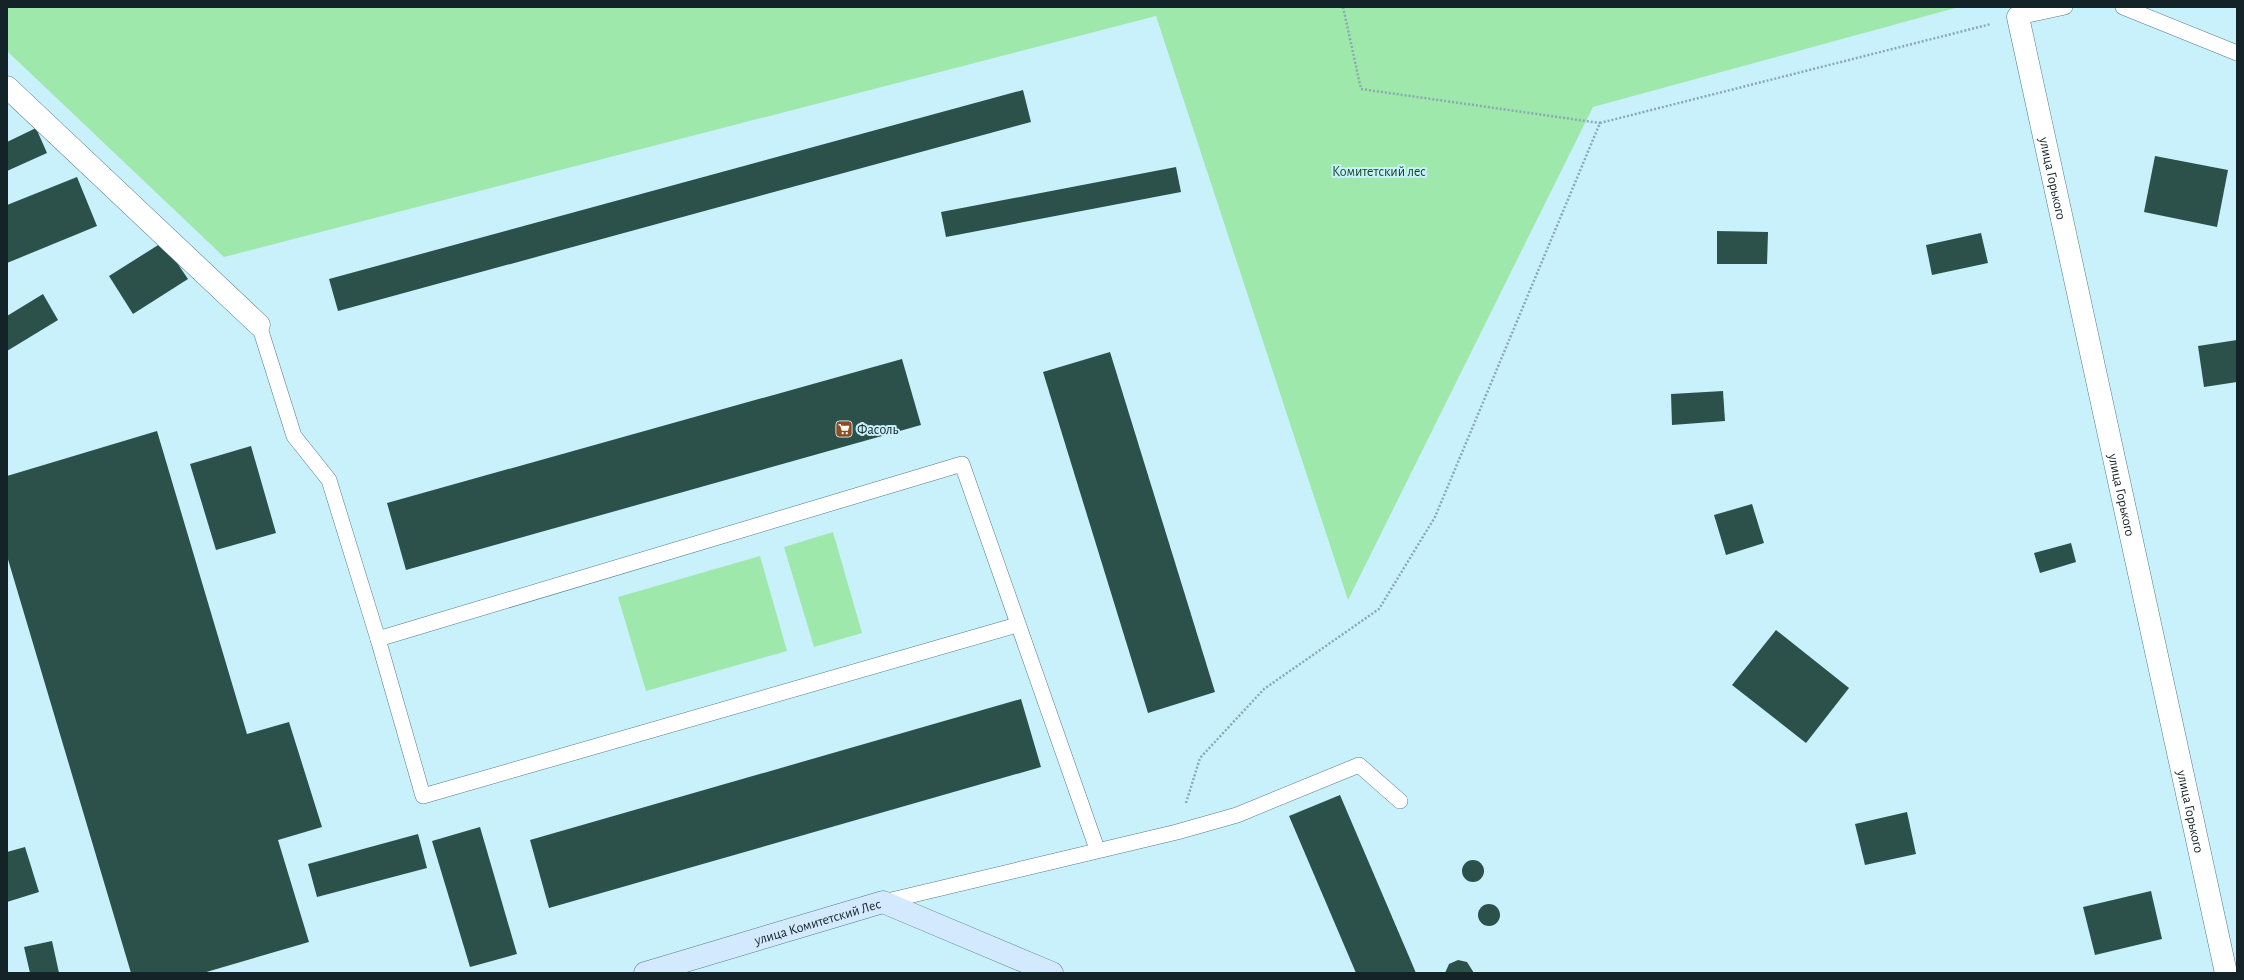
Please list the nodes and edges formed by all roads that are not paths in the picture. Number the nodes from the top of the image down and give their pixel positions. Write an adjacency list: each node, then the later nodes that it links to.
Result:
1 (2065, 7): 3 (lane)
2 (2123, 7): 4 (lane)
3 (2018, 17): 14 (street, улица Горького)
4 (2237, 53)
5 (7, 87): 6 (street)
6 (259, 325): 8 (lane)
7 (1017, 625): 8 (lane); 8 (lane); 10 (lane)
8 (378, 639)
9 (1400, 801): 10 (lane)
10 (1097, 849): 11 (lane)
11 (883, 902): 12 (street, улица Комитетский Лес); 13 (street, улица Комитетский Лес)
12 (645, 973)
13 (1052, 973)
14 (2226, 973)

